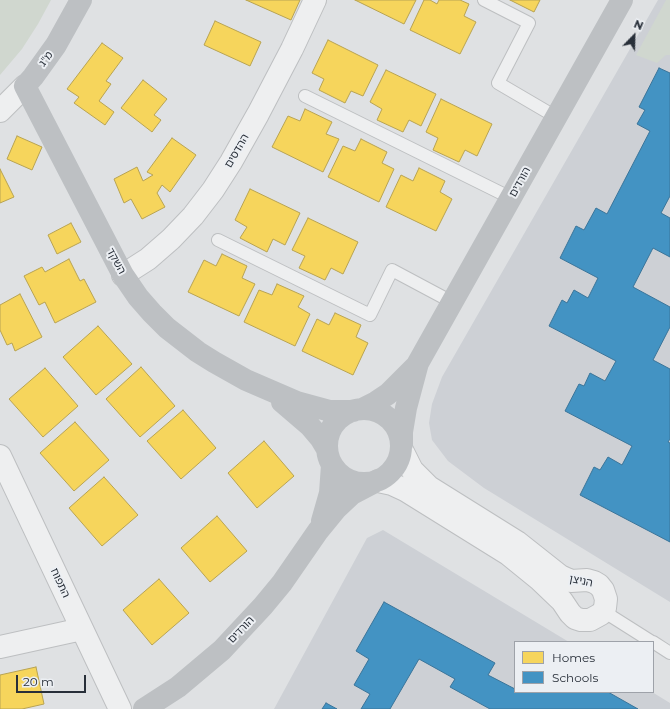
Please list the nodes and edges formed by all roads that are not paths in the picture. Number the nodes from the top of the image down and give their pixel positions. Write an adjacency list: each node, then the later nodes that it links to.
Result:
1 (81, 0): 5 (street, מ"ג)
2 (315, 0): 11 (street, ההדסים)
3 (484, 0): 8 (lane)
4 (622, 0): 8 (street, הורדים)
5 (25, 86): 7 (street, מ"ג); 11 (street, השקד)
6 (305, 96): 9 (lane)
7 (0, 111)
8 (556, 117): 9 (street, הורדים)
9 (511, 198): 12 (street, הורדים)
10 (218, 240): 12 (lane)
11 (123, 275): 14 (street, השקד)
12 (452, 302): 13 (street, הורדים)
13 (418, 363): 15 (street, הורדים); 16 (street, הורדים)
14 (263, 388): 15 (street, השקד); 18 (street, השקד)
15 (358, 410): 16 (street); 18 (street)
16 (402, 447): 19 (street); 22 (street, הניצן)
17 (0, 456): 20 (street, התפוח)
18 (330, 457): 19 (street); 21 (street, הורדים)
19 (376, 482): 21 (street, הורדים); 22 (street, הניצן)
20 (6, 483): 23 (street, התפוח)
21 (318, 531): 29 (street, הורדים)
22 (603, 611): 24 (lane)
23 (82, 629): 26 (street); 28 (street, התפוח)
24 (651, 641)
25 (654, 643): 27 (lane)
26 (0, 647)
27 (670, 653)
28 (120, 709)
29 (144, 709)

